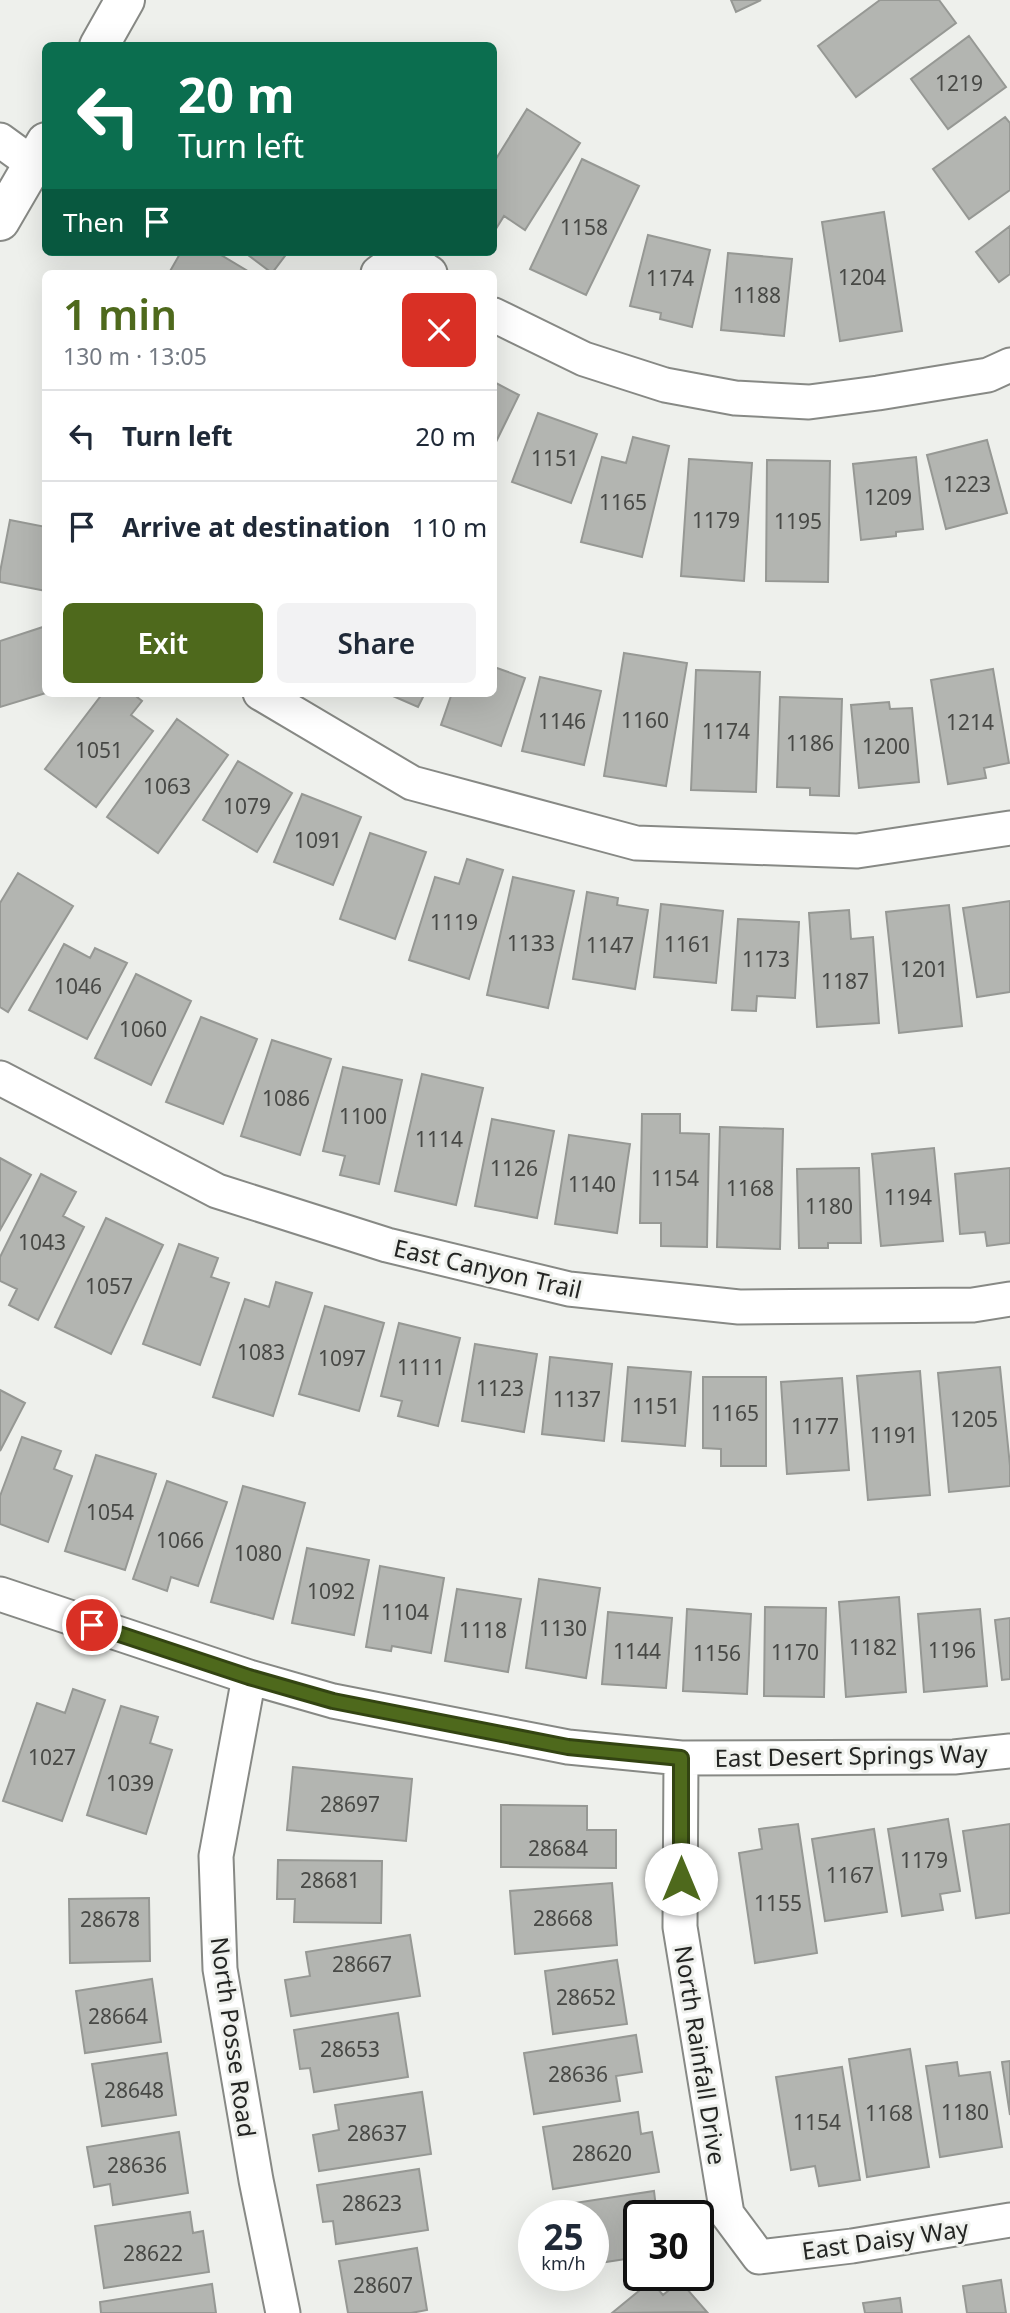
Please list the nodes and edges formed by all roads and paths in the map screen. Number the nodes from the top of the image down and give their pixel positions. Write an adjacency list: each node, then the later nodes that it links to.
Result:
1 (125, 0): 2 (street)
2 (101, 42)
3 (0, 140): 4 (street)
4 (39, 153): 5 (street)
5 (0, 221)
6 (402, 270): 7 (street)
7 (426, 270)
8 (497, 316): 9 (street)
9 (1010, 365)
10 (267, 697): 11 (street)
11 (1010, 828)
12 (0, 1078): 13 (street, East Canyon Trail)
13 (1010, 1299)
14 (0, 1594): 15 (street, East Desert Springs Way)
15 (249, 1677): 17 (street, East Desert Springs Way); 20 (street, North Posse Road)
16 (1010, 1751): 17 (street, East Desert Springs Way)
17 (681, 1758): 19 (street, North Rainfall Drive)
18 (1010, 2220): 19 (street, East Daisy Way)
19 (759, 2257)
20 (283, 2313)

